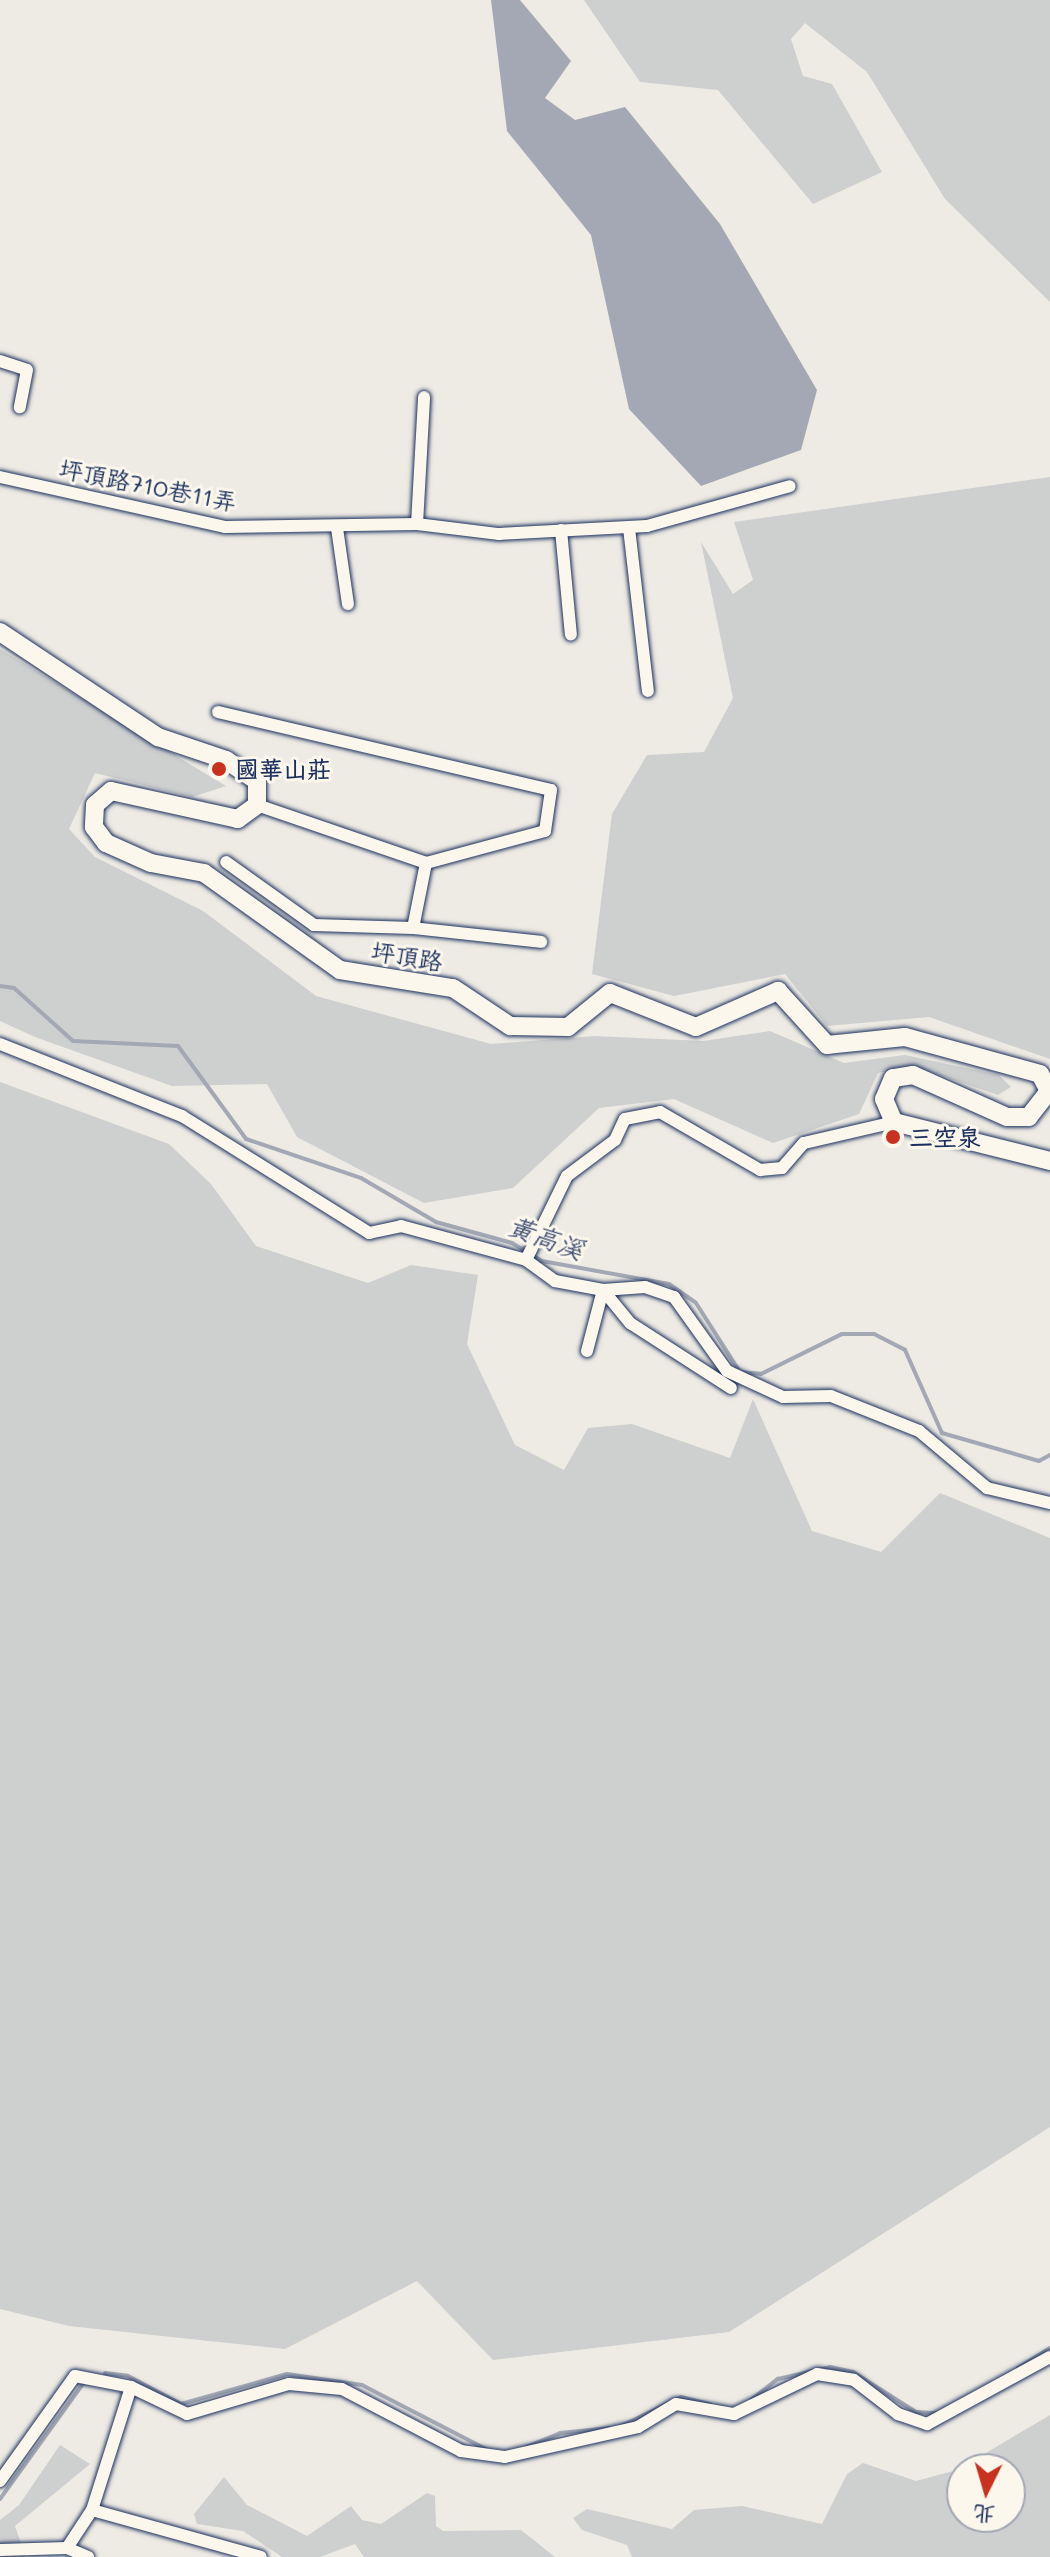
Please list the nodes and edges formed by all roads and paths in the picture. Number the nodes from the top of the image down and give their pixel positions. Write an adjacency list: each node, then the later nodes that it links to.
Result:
1 (0, 361): 3 (street)
2 (424, 397): 6 (street)
3 (20, 407)
4 (0, 477): 7 (street, 坪頂路710巷11弄)
5 (790, 486): 8 (street, 坪頂路710巷11弄)
6 (417, 524): 7 (street, 坪頂路710巷11弄); 9 (street, 坪頂路710巷11弄)
7 (337, 528): 10 (street)
8 (629, 528): 9 (street, 坪頂路710巷11弄); 13 (street)
9 (561, 530): 12 (street)
10 (348, 604)
11 (0, 632): 15 (street)
12 (571, 635)
13 (648, 691)
14 (218, 712): 17 (street)
15 (257, 805): 17 (street); 21 (street, 坪頂路)
16 (226, 862): 18 (street)
17 (426, 863): 18 (street)
18 (413, 928): 19 (street)
19 (541, 942)
20 (0, 1044): 23 (street)
21 (894, 1122): 22 (street); 23 (street)
22 (1050, 1161)
23 (526, 1260): 24 (street)
24 (603, 1290): 25 (street); 26 (street); 27 (street)
25 (587, 1351)
26 (731, 1388)
27 (1050, 1503)
28 (1050, 2357): 29 (street)
29 (131, 2387): 30 (street); 31 (street)
30 (0, 2481)
31 (92, 2510): 32 (street); 35 (street)
32 (67, 2548): 33 (street); 34 (street)
33 (0, 2550)
34 (88, 2557)
35 (261, 2557)

